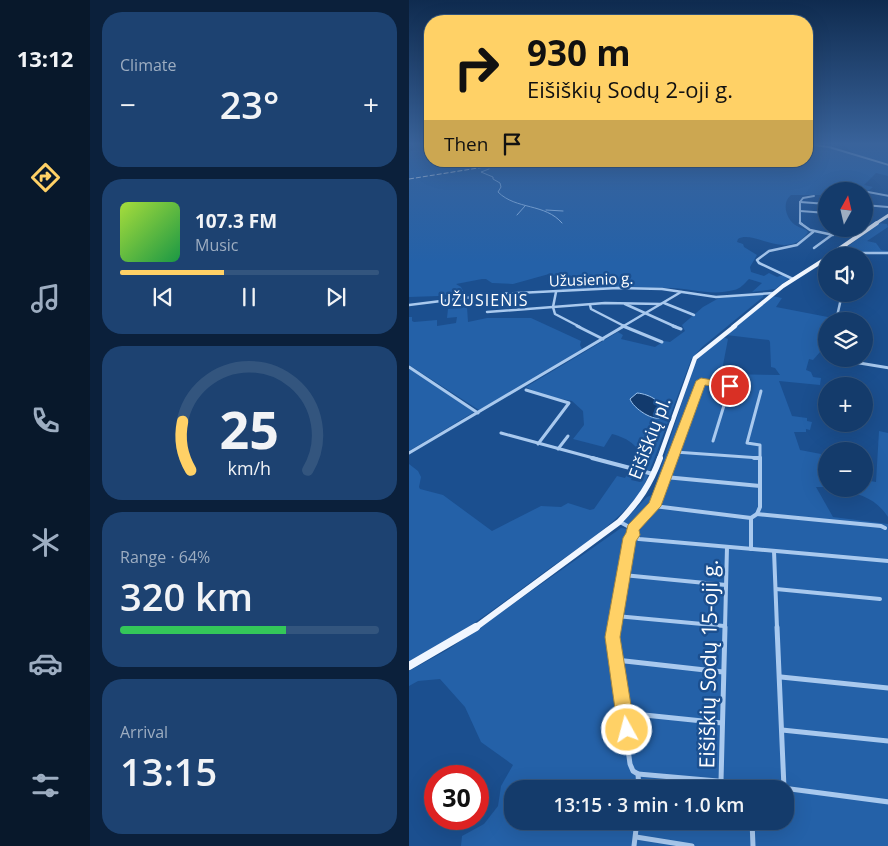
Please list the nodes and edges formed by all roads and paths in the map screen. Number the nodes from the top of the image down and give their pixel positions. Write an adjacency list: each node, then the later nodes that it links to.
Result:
1 (873, 193): 3 (street)
2 (814, 196): 4 (street)
3 (888, 196)
4 (800, 202): 5 (street); 8 (street)
5 (818, 203)
6 (873, 206): 7 (street)
7 (888, 207)
8 (800, 210): 9 (street); 12 (street)
9 (818, 212)
10 (888, 215): 11 (main road, Eišiškių pl.)
11 (873, 225)
12 (813, 232): 13 (street); 21 (street)
13 (818, 233)
14 (829, 238): 17 (street)
15 (855, 238): 16 (main road, Eišiškių pl.)
16 (843, 247)
17 (814, 248)
18 (873, 254): 19 (street)
19 (888, 254)
20 (818, 263): 21 (main road, Eišiškių pl.)
21 (793, 279): 24 (main road, Eišiškių pl.)
22 (556, 292): 23 (street, Užusienio g.); 28 (street, Užusienio g.); 29 (street)
23 (682, 292): 24 (street, Užusienio g.); 26 (street)
24 (774, 293): 51 (main road, Eišiškių pl.)
25 (625, 303): 26 (street); 27 (street); 31 (street)
26 (663, 303): 31 (street); 32 (street)
27 (590, 304): 29 (street); 33 (street)
28 (409, 305)
29 (553, 307): 30 (street); 35 (street)
30 (487, 312)
31 (646, 313): 33 (street); 34 (street)
32 (694, 315)
33 (626, 326): 35 (street); 36 (street)
34 (681, 329)
35 (603, 339): 42 (street)
36 (662, 342)
37 (873, 365): 39 (street)
38 (409, 367): 42 (street)
39 (888, 368)
40 (526, 390): 46 (street)
41 (761, 391): 50 (street)
42 (478, 413): 49 (street)
43 (501, 433): 46 (street)
44 (568, 436): 47 (street)
45 (713, 440): 48 (street)
46 (538, 444): 47 (street)
47 (558, 449): 51 (street)
48 (675, 452): 50 (street); 52 (street)
49 (409, 453)
50 (760, 458): 53 (street)
51 (654, 474): 57 (main road, Eišiškių pl.)
52 (665, 477): 53 (street); 54 (street)
53 (760, 486): 55 (street)
54 (654, 506): 56 (street); 59 (street)
55 (757, 514): 56 (street); 58 (street)
56 (751, 518): 62 (street)
57 (619, 522): 59 (street); 72 (main road, Eišiškių pl.)
58 (885, 528)
59 (633, 529): 60 (street)
60 (633, 535): 61 (street); 65 (street)
61 (727, 547): 62 (street); 66 (street, Eišiškių Sodų 15-oji g.)
62 (751, 549): 63 (street)
63 (774, 551): 64 (street); 67 (street)
64 (888, 561)
65 (623, 575): 66 (street); 69 (street)
66 (726, 586): 70 (street, Eišiškių Sodų 15-oji g.)
67 (776, 589): 68 (street); 74 (street)
68 (880, 599)
69 (616, 616): 70 (street); 71 (street)
70 (725, 626): 73 (street, Eišiškių Sodų 15-oji g.)
71 (616, 660): 73 (street); 76 (street)
72 (409, 666)
73 (723, 672): 77 (street, Eišiškių Sodų 15-oji g.)
74 (781, 677): 75 (street); 78 (street)
75 (888, 688)
76 (625, 713): 77 (street); 80 (street)
77 (722, 723): 83 (street, Eišiškių Sodų 15-oji g.)
78 (782, 730): 79 (street); 84 (street)
79 (888, 741)
80 (638, 774): 81 (street); 82 (street)
81 (638, 780)
82 (709, 780)
83 (721, 780)
84 (784, 780)
85 (794, 789): 86 (street)
86 (888, 802)
87 (636, 830): 89 (street)
88 (753, 830): 92 (street)
89 (636, 837): 90 (street); 91 (street)
90 (634, 846)
91 (692, 846)
92 (753, 846)

